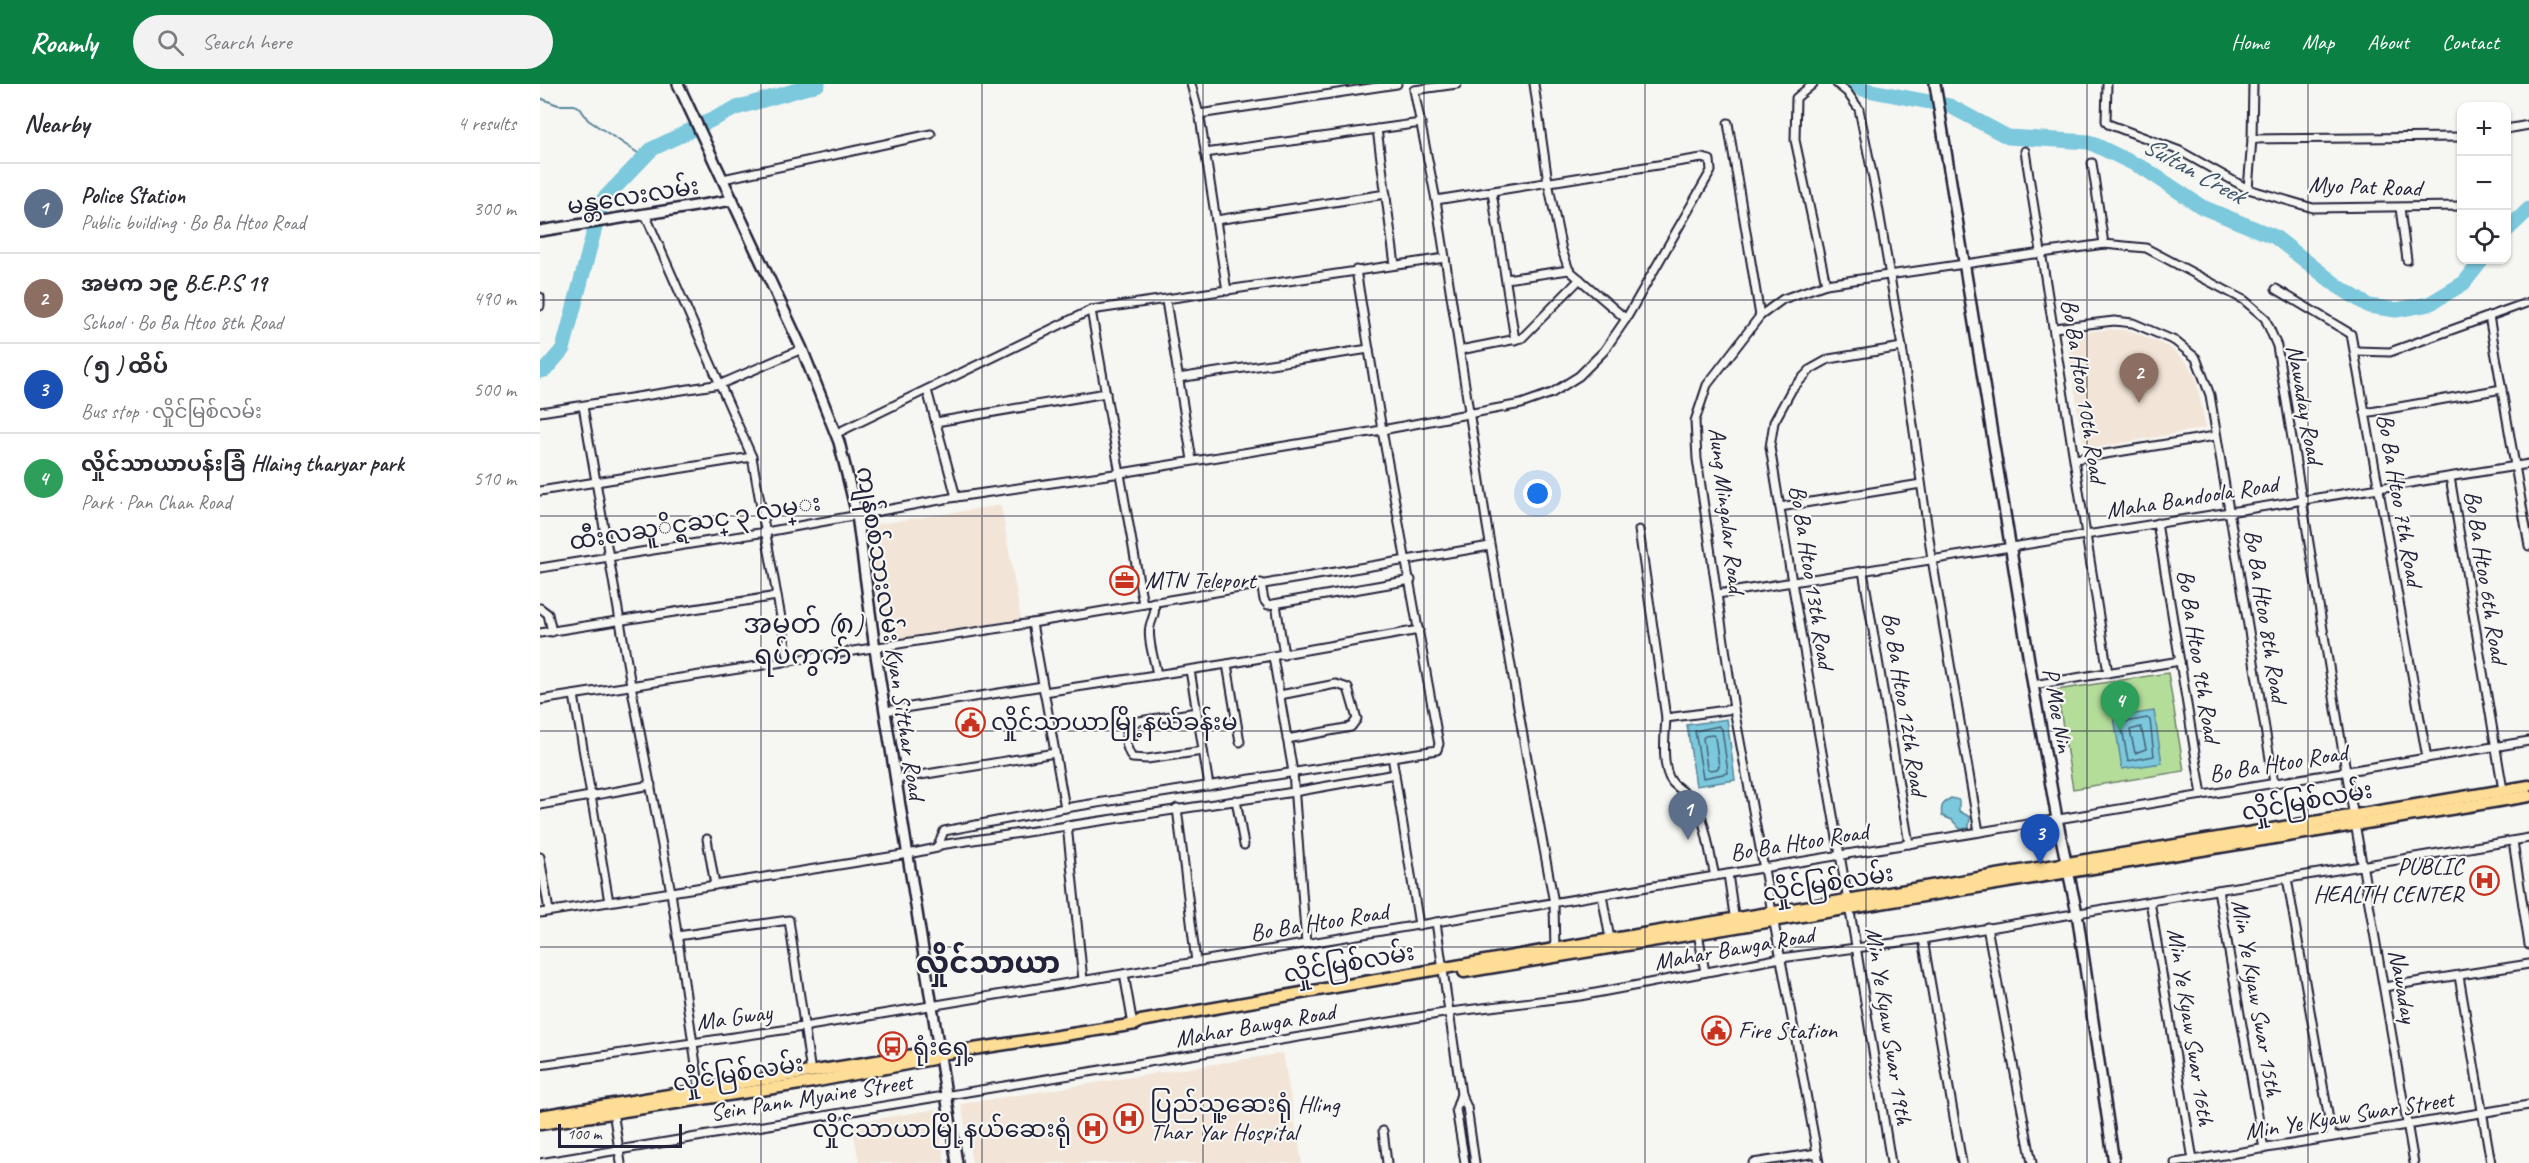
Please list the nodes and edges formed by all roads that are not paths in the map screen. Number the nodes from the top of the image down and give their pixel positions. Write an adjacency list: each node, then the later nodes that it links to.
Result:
1 (678, 84): 24 (street, ကျန်စစ်သားလမ်း Kyan Sitthar Road)
2 (1191, 84): 12 (street)
3 (1397, 84): 12 (street)
4 (1457, 84): 10 (street)
5 (1534, 84): 25 (street)
6 (1813, 84): 47 (street)
7 (1837, 84): 44 (street)
8 (2107, 84): 26 (street, Myo Pat Road)
9 (2253, 84): 20 (street)
10 (1413, 87): 13 (street)
11 (1936, 87): 40 (street, P Moe Nin)
12 (1199, 114): 22 (street)
13 (1421, 123): 17 (street); 30 (street)
14 (1728, 123): 55 (street)
15 (2529, 125): 16 (street)
16 (2511, 128)
17 (1377, 129): 22 (street); 28 (street)
18 (932, 134): 24 (street)
19 (2457, 137): 20 (street)
20 (2252, 139): 26 (street)
21 (2025, 151): 37 (street, Bo Ba Htoo 10th Road)
22 (1205, 153): 34 (street)
23 (2092, 163): 36 (street)
24 (723, 179): 29 (street, ကျန်စစ်သားလမ်း Kyan Sitthar Road)
25 (1548, 183): 27 (street); 43 (street); 57 (street, ထီးလႀူိင္ရႀင္ ၃ လမ္း)
26 (2248, 189): 32 (street, Myo Pat Road)
27 (1492, 192): 30 (street); 45 (street)
28 (1386, 194): 34 (street); 41 (street)
29 (733, 200): 33 (street, မန္တလေးလမ်း); 61 (street, ကျန်စစ်သားလမ်း Kyan Sitthar Road)
30 (1436, 200): 38 (street)
31 (2457, 206): 32 (street, Myo Pat Road)
32 (2400, 208): 39 (street)
33 (645, 214): 35 (street, မန္တလေးလမ်း); 66 (street)
34 (1216, 220): 49 (street)
35 (540, 231)
36 (2104, 244): 37 (street, Nawaday Road); 90 (street, Nawaday Road)
37 (2042, 252): 40 (street, Nawaday Road); 58 (street, Bo Ba Htoo 10th Road)
38 (1445, 258): 41 (street); 63 (street)
39 (2407, 260)
40 (1965, 264): 44 (street, Aung Mingalar Road); 99 (street, P Moe Nin)
41 (1395, 265): 42 (street)
42 (1356, 270): 49 (street); 62 (street)
43 (1569, 270): 45 (street); 46 (street)
44 (1889, 276): 47 (street, Aung Mingalar Road); 60 (street)
45 (1506, 279): 59 (street)
46 (1580, 279): 57 (street); 59 (street)
47 (1826, 284): 55 (street, Aung Mingalar Road)
48 (2276, 289): 64 (street, Bo Ba Htoo 7th Road)
49 (1227, 291): 51 (street)
50 (540, 297): 53 (street)
51 (1166, 301): 54 (street); 65 (street)
52 (2529, 302): 56 (street)
53 (540, 306)
54 (1091, 310): 68 (street); 69 (street)
55 (1760, 316): 109 (street, Aung Mingalar Road)
56 (2488, 316): 64 (street); 67 (street)
57 (1626, 319): 73 (street, ထီးလႀူိင္ရႀင္ ၃ လမ္း)
58 (2054, 328): 77 (street, Bo Ba Htoo 8th Road); 79 (street, Bo Ba Htoo 10th Road)
59 (1515, 340): 63 (street)
60 (1902, 347): 86 (street); 91 (street, Bo Ba Htoo 13th Road)
61 (802, 349): 66 (street); 76 (street, ကျန်စစ်သားလမ်း Kyan Sitthar Road)
62 (1369, 349): 65 (street); 75 (street)
63 (1460, 350): 73 (street)
64 (2355, 351): 72 (street, Bo Ba Htoo 7th Road)
65 (1178, 378): 80 (street)
66 (721, 384): 70 (street); 78 (street)
67 (2502, 389): 72 (street); 82 (street)
68 (927, 390): 74 (street); 76 (street)
69 (1106, 393): 74 (street); 83 (street)
70 (583, 406): 71 (street); 85 (street)
71 (540, 412)
72 (2365, 413): 87 (street, Bo Ba Htoo 7th Road)
73 (1470, 415): 75 (street, ထီးလႀူိင္ရႀင္ ၃ လမ္း); 98 (street)
74 (936, 422): 89 (street)
75 (1382, 430): 80 (street, ထီးလႀူိင္ရႀင္ ၃ လမ္း); 103 (street)
76 (835, 434): 93 (street, ကျန်စစ်သားလမ်း Kyan Sitthar Road)
77 (2215, 435): 79 (street); 92 (street, Bo Ba Htoo 8th Road)
78 (752, 457): 85 (street); 96 (street)
79 (2075, 459): 97 (street, Bo Ba Htoo 10th Road)
80 (1192, 460): 83 (street, ထီးလႀူိင္ရႀင္ ၃ လမ္း)
81 (2529, 464): 82 (street, Maha Bandoola Road)
82 (2516, 466): 84 (street, Maha Bandoola Road); 100 (street)
83 (1121, 473): 89 (street, ထီးလႀူိင္ရႀင္ ၃ လမ္း); 112 (street)
84 (2450, 477): 87 (street, Maha Bandoola Road); 142 (street, Bo Ba Htoo 6th Road)
85 (596, 482): 88 (street); 101 (street)
86 (1921, 483): 91 (street); 102 (street)
87 (2378, 488): 90 (street, Maha Bandoola Road); 146 (street, Bo Ba Htoo 7th Road)
88 (540, 491)
89 (956, 497): 93 (street, ထီးလႀူိင္ရႀင္ ၃ လမ္း)
90 (2302, 499): 92 (street, Maha Bandoola Road); 147 (street, Nawaday Road)
91 (1780, 507): 107 (street, Bo Ba Htoo 13th Road)
92 (2230, 511): 94 (street, Maha Bandoola Road); 151 (street, Bo Ba Htoo 8th Road)
93 (857, 515): 96 (street, ထီးလႀူိင္ရႀင္ ၃ လမ္း); 120 (street, ကျန်စစ်သားလမ်း Kyan Sitthar Road)
94 (2157, 523): 97 (street, Maha Bandoola Road); 123 (street, Bo Ba Htoo 9th Road)
95 (1638, 530): 138 (street)
96 (766, 532): 101 (street, ထီးလႀူိင္ရႀင္ ၃ လမ္း); 110 (street)
97 (2086, 534): 99 (street, Maha Bandoola Road); 127 (street, Bo Ba Htoo 10th Road)
98 (1490, 546): 103 (street); 190 (street)
99 (2012, 546): 102 (street, Maha Bandoola Road); 130 (street, P Moe Nin)
100 (2529, 546)
101 (608, 556): 104 (street, ထီးလႀူိင္ရႀင္ ၃ လမ္း); 115 (street)
102 (1932, 559): 105 (street, Maha Bandoola Road); 167 (street)
103 (1407, 562): 106 (street); 108 (street)
104 (540, 568)
105 (1863, 571): 107 (street, Maha Bandoola Road); 171 (street, Bo Ba Htoo 12th Road)
106 (1410, 580): 113 (street); 117 (street)
107 (1792, 582): 109 (street, Maha Bandoola Road); 175 (street, Bo Ba Htoo 13th Road)
108 (1261, 584): 111 (street); 113 (street)
109 (1718, 594): 135 (street, Aung Mingalar Road)
110 (777, 596): 115 (street); 124 (street)
111 (1154, 602): 112 (street); 128 (street)
112 (1143, 604): 116 (street)
113 (1276, 604): 121 (street)
114 (540, 608): 118 (street)
115 (621, 621): 118 (street); 129 (street)
116 (1032, 624): 120 (street); 131 (street)
117 (1419, 630): 121 (street); 145 (street)
118 (552, 632): 119 (street)
119 (540, 633)
120 (876, 648): 124 (street); 136 (street, ကျန်စစ်သားလမ်း Kyan Sitthar Road)
121 (1284, 655): 122 (street)
122 (1273, 657): 125 (street); 133 (street)
123 (2180, 661): 127 (street); 157 (street, Bo Ba Htoo 9th Road)
124 (789, 662): 129 (street)
125 (1227, 664): 126 (street); 141 (street)
126 (1190, 670): 128 (street); 137 (street)
127 (2108, 673): 130 (street)
128 (1157, 675): 131 (street)
129 (631, 685): 132 (street); 152 (street)
130 (2033, 685): 164 (street, P Moe Nin)
131 (1044, 689): 136 (street); 144 (street)
132 (574, 695): 134 (street); 158 (street)
133 (1280, 695): 139 (street); 139 (street)
134 (540, 700)
135 (1734, 709): 138 (street); 179 (street, Aung Mingalar Road)
136 (885, 711): 150 (street, ကျန်စစ်သားလမ်း Kyan Sitthar Road)
137 (1197, 712): 143 (street); 143 (street)
138 (1666, 718): 181 (street)
139 (1287, 739): 148 (street)
140 (2529, 741): 142 (street, Bo Ba Htoo Road)
141 (1240, 742)
142 (2494, 747): 146 (street, Bo Ba Htoo Road); 155 (street, Bo Ba Htoo 6th Road)
143 (1203, 751): 153 (street)
144 (1055, 753): 150 (street); 162 (street)
145 (1392, 756): 148 (street); 149 (street)
146 (2427, 758): 147 (street, Bo Ba Htoo Road)
147 (2346, 771): 151 (street, Bo Ba Htoo Road); 165 (street, Nawaday Road)
148 (1293, 772): 153 (street); 156 (street)
149 (1395, 774): 156 (street); 197 (street)
150 (896, 779): 174 (street, ကျန်စစ်သားလမ်း Kyan Sitthar Road)
151 (2274, 783): 157 (street, Bo Ba Htoo Road)
152 (651, 785): 158 (street); 185 (street)
153 (1209, 786): 162 (street)
154 (2529, 786): 155 (main road, လှိုင်မြစ်လမ်း)
155 (2503, 790): 165 (main road, လှိုင်မြစ်လမ်း)
156 (1294, 792): 160 (street); 203 (street)
157 (2202, 795): 164 (street, Bo Ba Htoo Road)
158 (591, 796): 161 (street); 189 (street)
159 (2529, 796): 165 (main road, လှိုင်မြစ်လမ်း)
160 (1236, 800): 163 (street); 173 (street)
161 (540, 805)
162 (1065, 808): 172 (street)
163 (1177, 808): 166 (street); 208 (street)
164 (2057, 819): 167 (street, Bo Ba Htoo Road); 178 (street, P Moe Nin)
165 (2355, 820): 177 (street, Nawaday); 178 (main road, လှိုင်မြစ်လမ်း)
166 (1067, 825): 172 (street); 214 (street)
167 (1979, 832): 171 (street, Bo Ba Htoo Road)
168 (2529, 838): 170 (street, Mahar Bawga Road)
169 (707, 839): 183 (street)
170 (2513, 841): 177 (street, Mahar Bawga Road); 204 (street)
171 (1909, 844): 175 (street, Bo Ba Htoo Road)
172 (940, 845): 174 (street)
173 (1244, 845)
174 (908, 854): 183 (street); 216 (street, ကျန်စစ်သားလမ်း Kyan Sitthar Road)
175 (1839, 855): 179 (street, Bo Ba Htoo Road); 187 (street, Bo Ba Htoo 13th Road)
176 (540, 857): 191 (street)
177 (2362, 864): 182 (street, Mahar Bawga Road); 215 (street, Nawaday)
178 (2068, 867): 187 (main road, လှိုင်မြစ်လမ်း); 193 (street, P Moe Nin)
179 (1764, 868): 180 (street, Bo Ba Htoo Road); 194 (street, Aung Mingalar Road)
180 (1728, 874): 181 (street, Bo Ba Htoo Road); 196 (street)
181 (1715, 876): 186 (street, Bo Ba Htoo Road)
182 (2287, 878): 184 (street, Mahar Bawga Road); 234 (street)
183 (715, 885): 185 (street)
184 (2218, 890): 188 (street, Mahar Bawga Road); 236 (street, Min Ye Kyaw Swar 15th)
185 (671, 892): 189 (street); 200 (street)
186 (1602, 895): 190 (street, Bo Ba Htoo Road); 201 (street)
187 (1848, 901): 194 (main road, လှိုင်မြစ်လမ်း); 205 (street, Min Ye Kyaw Swar 19th)
188 (2150, 901): 193 (street, Mahar Bawga Road); 238 (street, Min Ye Kyaw Swar 16th)
189 (609, 902): 191 (street)
190 (1554, 903): 195 (street, Bo Ba Htoo Road); 206 (street)
191 (549, 911): 192 (street)
192 (540, 913)
193 (2077, 913): 198 (street, Mahar Bawga Road); 251 (street, P Moe Nin)
194 (1774, 917): 196 (main road, လှိုင်မြစ်လမ်း); 207 (street, Aung Mingalar Road)
195 (1436, 922): 197 (street, Bo Ba Htoo Road); 210 (street)
196 (1736, 923): 199 (main road, လှိုင်မြစ်လမ်း); 201 (main road, လှိုင်မြစ်လမ်း)
197 (1419, 925): 203 (street, Bo Ba Htoo Road)
198 (1987, 927): 202 (street, Mahar Bawga Road); 250 (street)
199 (1698, 933): 206 (main road, လှိုင်မြစ်လမ်း); 211 (street)
200 (677, 936): 219 (street); 220 (street)
201 (1610, 939): 206 (main road, လှိုင်မြစ်လမ်း)
202 (1923, 939): 205 (street, Mahar Bawga Road); 249 (street)
203 (1306, 944): 208 (street, Bo Ba Htoo Road)
204 (2529, 945)
205 (1856, 946): 207 (street, Mahar Bawga Road); 248 (street, Min Ye Kyaw Swar 19th)
206 (1555, 953): 210 (main road, လှိုင်မြစ်လမ်း)
207 (1782, 958): 211 (street, Mahar Bawga Road); 237 (street, Aung Mingalar Road)
208 (1196, 962): 212 (street, Bo Ba Htoo Road)
209 (2529, 964): 213 (street)
210 (1445, 971): 217 (street); 218 (main road, လှိုင်မြစ်လမ်း)
211 (1705, 972): 217 (street, Mahar Bawga Road)
212 (1124, 974): 214 (street, Bo Ba Htoo Road); 218 (street)
213 (2459, 975): 215 (street); 229 (street)
214 (1083, 980): 216 (street, Bo Ba Htoo Road)
215 (2384, 987): 232 (street, Nawaday)
216 (933, 1005): 219 (street, Ma Gway); 221 (street, ကျန်စစ်သားလမ်း Kyan Sitthar Road)
217 (1450, 1012): 224 (street, Mahar Bawga Road); 225 (street)
218 (1134, 1025): 221 (main road, လှိုင်မြစ်လမ်း)
219 (803, 1027): 220 (street, Ma Gway); 223 (street)
220 (691, 1042): 222 (street, Ma Gway); 226 (street)
221 (941, 1054): 223 (main road, လှိုင်မြစ်လမ်း); 224 (street, ကျန်စစ်သားလမ်း Kyan Sitthar Road)
222 (540, 1065)
223 (812, 1077): 226 (main road, လှိုင်မြစ်လမ်း)
224 (947, 1094): 235 (street, Sein Pann Myaine Street); 242 (street, ကျန်စစ်သားလမ်း Kyan Sitthar Road)
225 (1461, 1094): 244 (street); 245 (street)
226 (701, 1096): 228 (main road, လှိုင်မြစ်လမ်း)
227 (2529, 1105): 229 (street, Min Ye Kyaw Swar Street)
228 (613, 1109): 230 (main road, လှိုင်မြစ်လမ်း); 231 (main road, လှိုင်မြစ်လမ်း); 235 (street)
229 (2483, 1112): 232 (street, Min Ye Kyaw Swar Street); 254 (street)
230 (540, 1116)
231 (540, 1124)
232 (2408, 1125): 234 (street, Min Ye Kyaw Swar Street); 253 (street, Nawaday)
233 (1383, 1131): 243 (street)
234 (2332, 1137): 236 (street, Min Ye Kyaw Swar Street)
235 (619, 1149): 240 (street, Sein Pann Myaine Street); 241 (street)
236 (2264, 1149): 238 (street, Min Ye Kyaw Swar Street)
237 (1817, 1153): 239 (street); 247 (street, Aung Mingalar Road)
238 (2193, 1160): 252 (street, Min Ye Kyaw Swar Street)
239 (1765, 1162): 246 (street)
240 (540, 1163)
241 (621, 1163)
242 (957, 1163)
243 (1387, 1163)
244 (1465, 1163)
245 (1475, 1163)
246 (1753, 1163)
247 (1819, 1163)
248 (1891, 1163)
249 (1962, 1163)
250 (2032, 1163)
251 (2114, 1163)
252 (2175, 1163)
253 (2414, 1163)
254 (2491, 1163)

